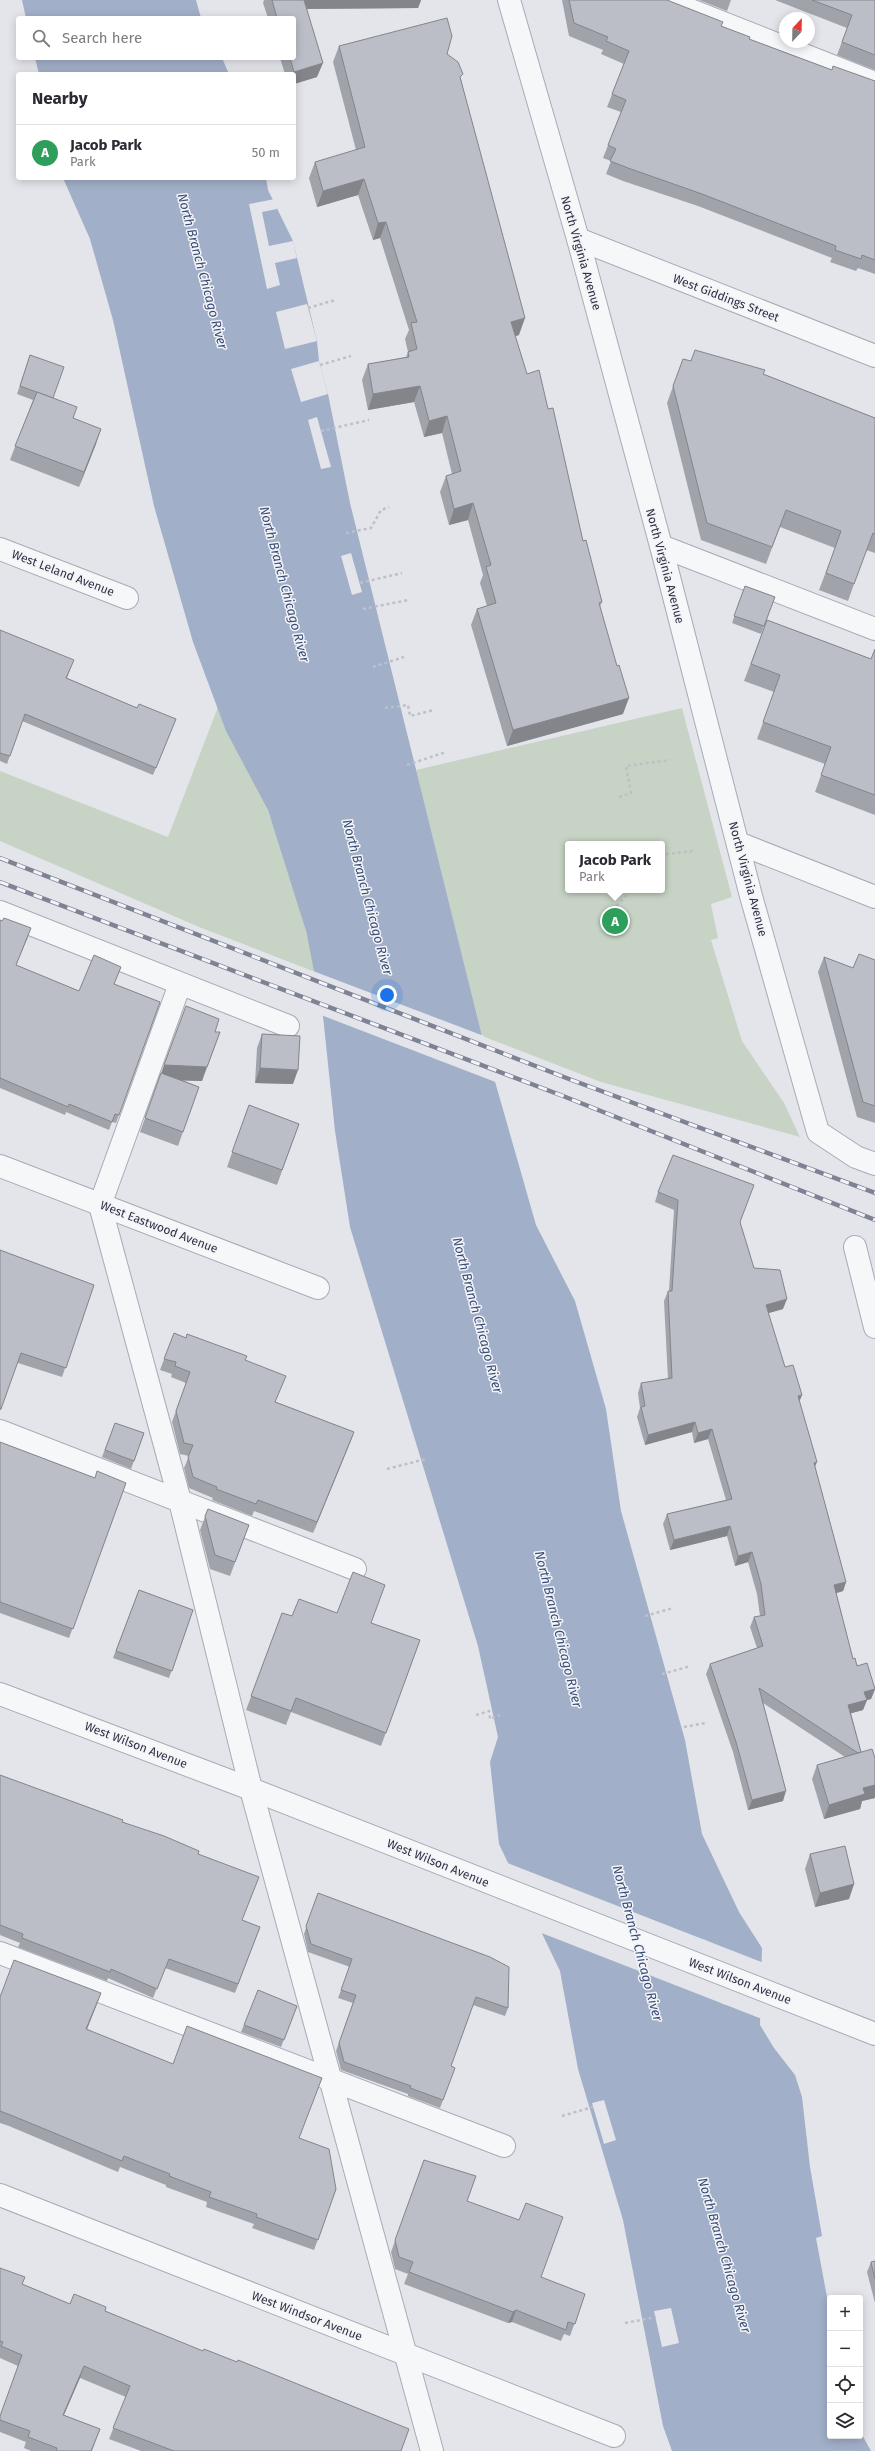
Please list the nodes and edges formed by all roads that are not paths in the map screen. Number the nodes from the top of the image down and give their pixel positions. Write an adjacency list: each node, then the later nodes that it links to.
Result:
1 (509, 0): 4 (street, North Virginia Avenue)
2 (665, 0): 3 (street)
3 (875, 83)
4 (578, 239): 5 (street, West Giddings Street); 6 (street, North Virginia Avenue)
5 (875, 356)
6 (661, 546): 9 (street); 10 (street, North Virginia Avenue)
7 (0, 549): 8 (street, West Leland Avenue)
8 (127, 598)
9 (875, 628)
10 (738, 843): 11 (street); 15 (street, North Virginia Avenue)
11 (875, 897)
12 (0, 912): 13 (street)
13 (180, 984): 14 (street); 17 (street)
14 (288, 1026)
15 (875, 1164)
16 (0, 1166): 17 (street, West Eastwood Avenue)
17 (100, 1204): 19 (street, West Eastwood Avenue); 22 (street)
18 (875, 1254): 20 (street)
19 (318, 1288)
20 (875, 1327)
21 (0, 1431): 22 (street)
22 (180, 1501): 23 (street); 25 (street)
23 (355, 1569)
24 (0, 1694): 25 (street, West Wilson Avenue)
25 (251, 1789): 27 (street, West Wilson Avenue); 28 (street)
26 (0, 1953): 28 (street)
27 (875, 2034)
28 (331, 2080): 29 (street); 31 (street)
29 (504, 2146)
30 (0, 2196): 31 (street, West Windsor Avenue)
31 (406, 2354): 32 (street, West Windsor Avenue); 33 (street)
32 (614, 2436)
33 (432, 2451)

